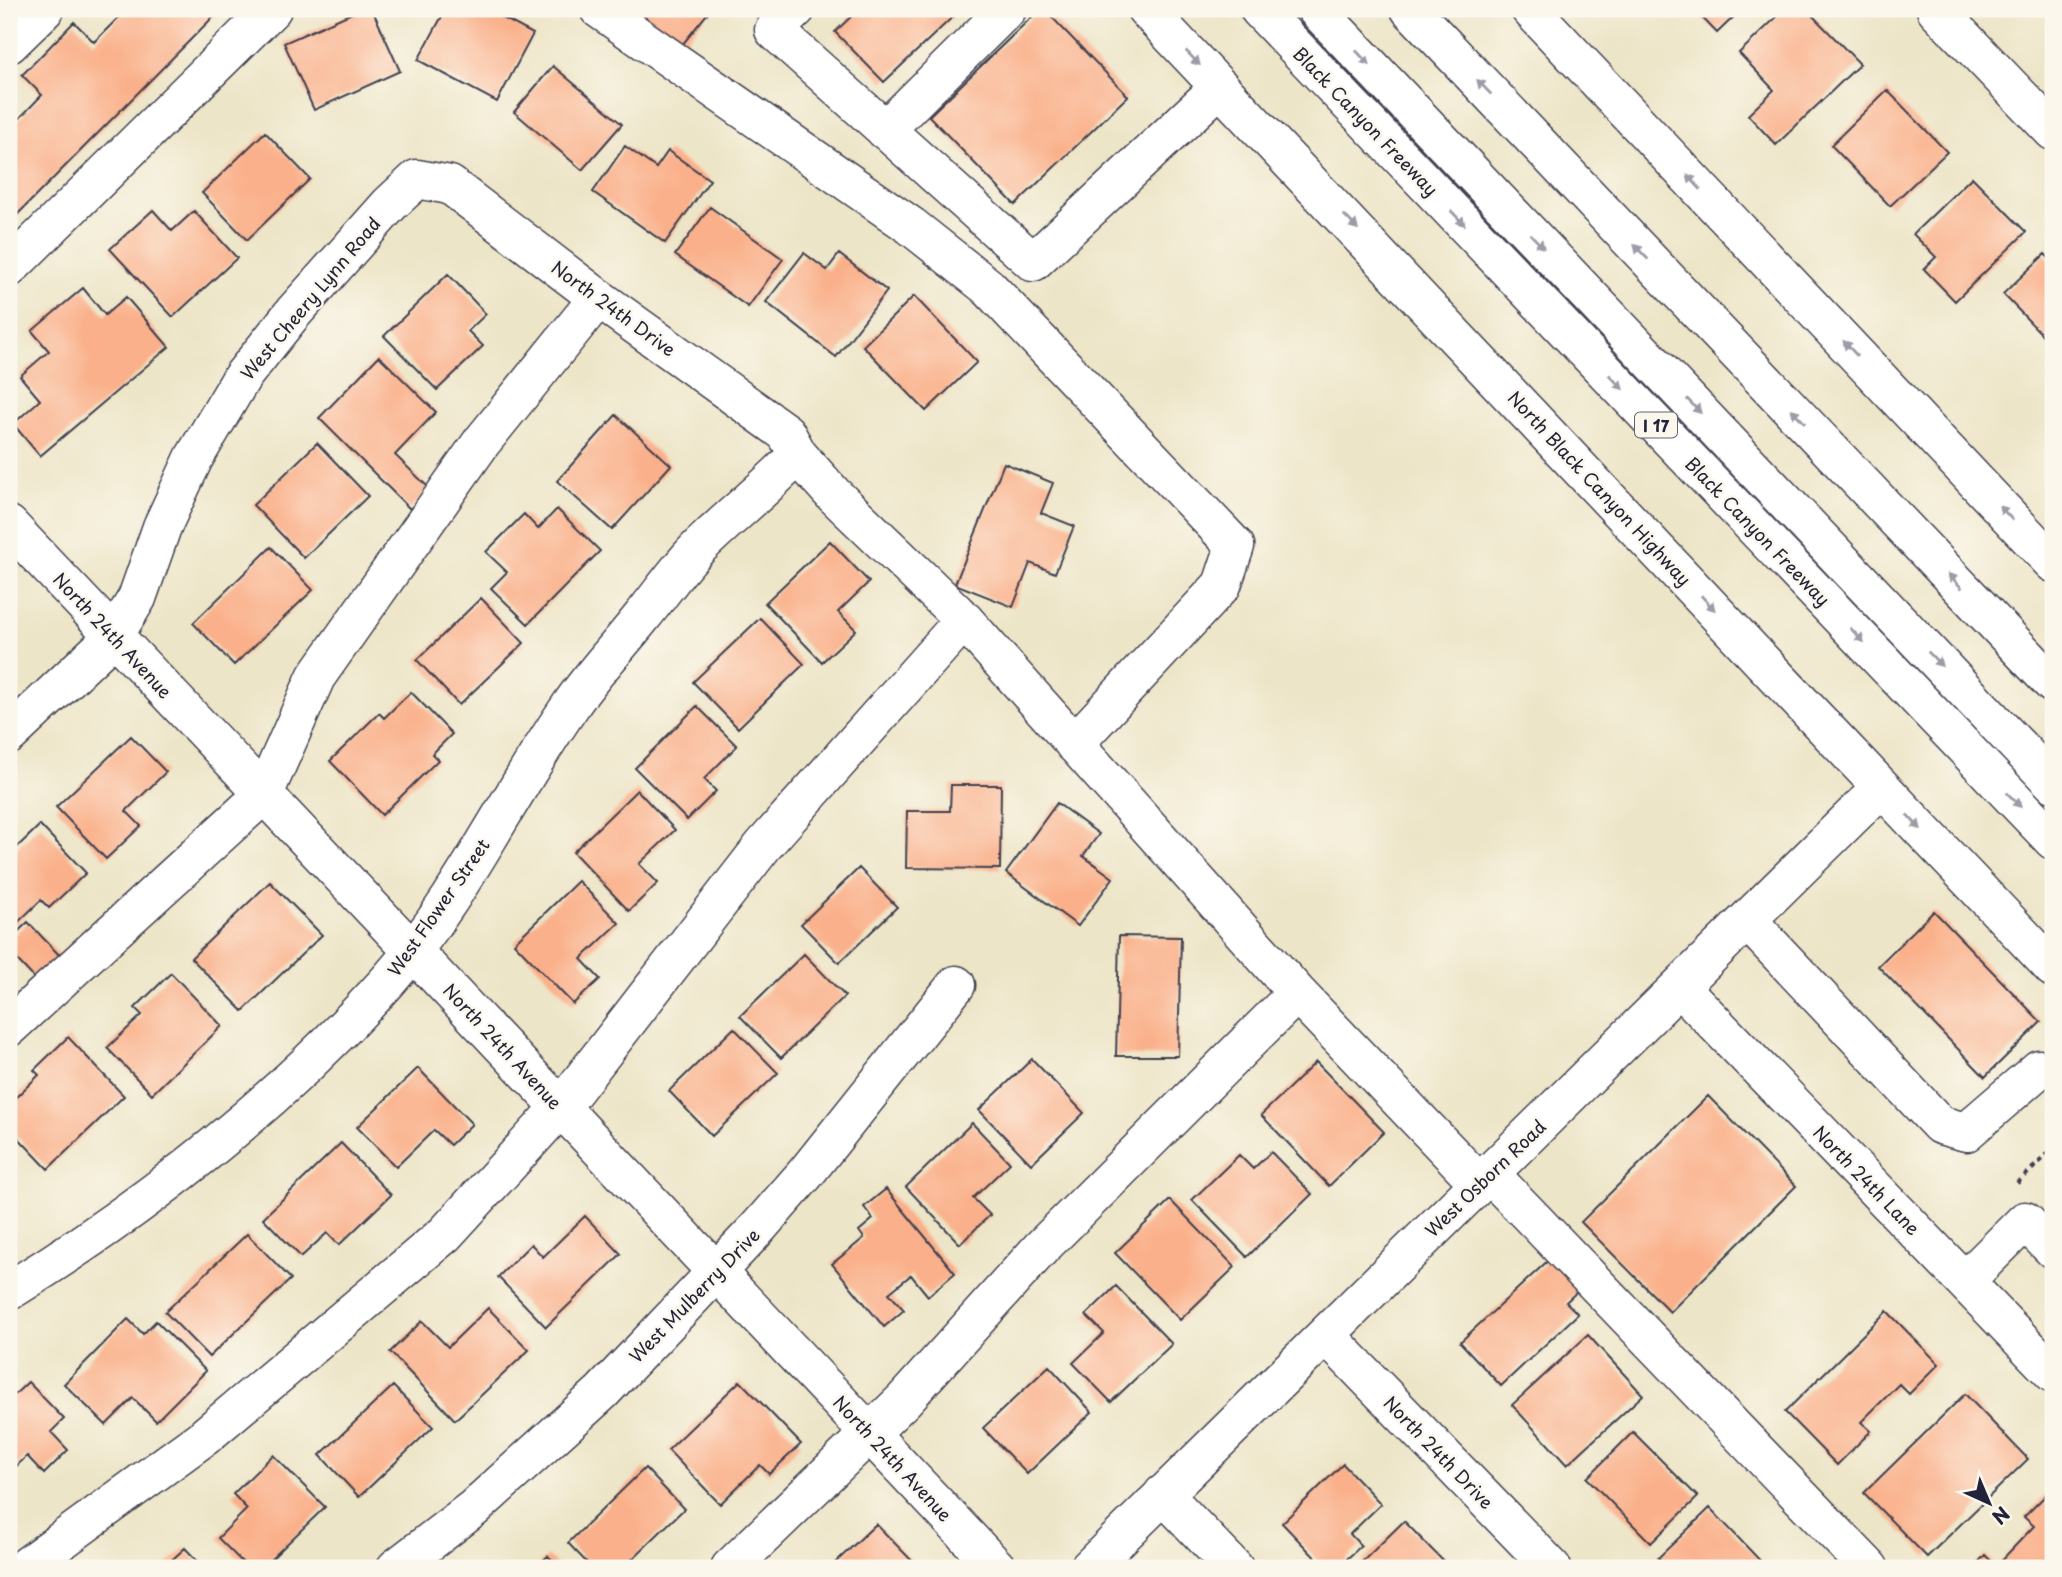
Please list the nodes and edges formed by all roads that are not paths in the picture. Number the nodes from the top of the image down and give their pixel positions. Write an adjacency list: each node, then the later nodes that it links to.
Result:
1 (45, 9): 12 (main road)
2 (272, 9): 17 (main road)
3 (598, 9): 26 (main road)
4 (796, 9): 14 (main road)
5 (1007, 9): 14 (main road)
6 (1146, 9): 13 (main road, North Black Canyon Highway, one-way to 13)
7 (1259, 9): 30 (main road, Black Canyon Freeway / I 17, one-way to 30)
8 (1316, 9): 27 (main road, one-way to 27)
9 (1410, 9): 24 (main road, one-way to 9)
10 (1530, 9): 21 (main road, one-way to 10)
11 (1955, 15): 15 (main road)
12 (9, 44)
13 (1220, 86): 14 (main road); 28 (main road, North Black Canyon Highway, one-way to 28)
14 (885, 130)
15 (2053, 131)
16 (417, 179): 18 (main road, North 24th Drive); 23 (main road, West Cheery Lynn Road)
17 (9, 268)
18 (598, 298): 19 (main road, North 24th Drive); 29 (main road)
19 (798, 455): 22 (main road, North 24th Drive); 32 (main road, West Flower Street)
20 (9, 525): 23 (main road, North 24th Avenue)
21 (2053, 563)
22 (964, 621): 26 (main road, North 24th Drive); 39 (main road)
23 (114, 636): 25 (main road, West Cheery Lynn Road); 29 (main road, North 24th Avenue)
24 (2053, 684)
25 (9, 735)
26 (1074, 744): 36 (main road, North 24th Drive)
27 (2053, 783)
28 (1881, 788): 31 (main road, West Osborn Road); 33 (main road, North Black Canyon Highway, one-way to 33)
29 (264, 794): 32 (main road, North 24th Avenue); 37 (main road)
30 (2053, 841)
31 (1747, 920): 35 (main road, West Osborn Road); 38 (main road)
32 (413, 950): 39 (main road, North 24th Avenue); 44 (main road, West Flower Street)
33 (2053, 968)
34 (956, 985): 42 (main road, West Mulberry Drive)
35 (1680, 987): 40 (main road, West Osborn Road); 43 (main road, North 24th Lane)
36 (1297, 993): 40 (main road, North 24th Drive); 47 (main road)
37 (9, 1027)
38 (2039, 1069)
39 (561, 1107): 42 (main road, North 24th Avenue); 49 (main road)
40 (1485, 1179): 45 (main road, West Osborn Road); 56 (main road, North 24th Drive)
41 (2053, 1249): 43 (main road)
42 (716, 1271): 47 (main road, North 24th Avenue); 50 (main road, West Mulberry Drive)
43 (1965, 1281): 46 (main road, North 24th Lane)
44 (9, 1291)
45 (1326, 1335): 48 (main road, West Osborn Road); 55 (main road, North 24th Drive)
46 (2053, 1373)
47 (869, 1434): 51 (main road); 52 (main road, North 24th Avenue)
48 (1163, 1494): 53 (main road, West Osborn Road); 54 (main road)
49 (24, 1568)
50 (396, 1568)
51 (730, 1568)
52 (998, 1568)
53 (1089, 1568)
54 (1234, 1568)
55 (1552, 1568)
56 (1869, 1568)

